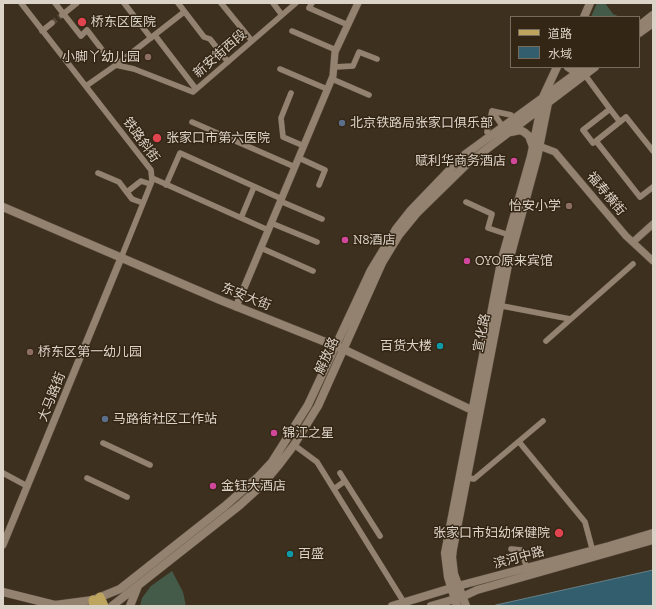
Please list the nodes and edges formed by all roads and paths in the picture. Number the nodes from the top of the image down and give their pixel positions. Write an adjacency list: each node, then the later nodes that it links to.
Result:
1 (21, 3): 22 (street, 铁路斜街)
2 (55, 3): 14 (street)
3 (77, 3): 14 (street)
4 (124, 3): 25 (street)
5 (178, 3): 13 (street)
6 (221, 3): 26 (street)
7 (273, 3): 15 (street)
8 (296, 3): 15 (street, 新安街西段)
9 (312, 3): 20 (street)
10 (358, 3): 20 (street)
11 (584, 3): 17 (main road)
12 (590, 3): 18 (main road)
13 (184, 12): 25 (street); 30 (street)
14 (63, 14): 29 (street)
15 (282, 15): 26 (street, 新安街西段)
16 (653, 15): 21 (main road)
17 (578, 16)
18 (584, 16)
19 (52, 23): 22 (street)
20 (348, 25): 27 (street)
21 (648, 25): 24 (main road)
22 (42, 30): 39 (street, 铁路斜街)
23 (292, 31): 27 (street)
24 (640, 32)
25 (154, 38): 31 (street); 40 (street)
26 (252, 41): 30 (street, 新安街西段)
27 (336, 50): 32 (street)
28 (377, 59): 32 (street)
29 (110, 60)
30 (228, 62): 40 (street, 新安街西段)
31 (116, 65): 39 (street); 40 (street, 新安街西段)
32 (334, 67): 38 (street)
33 (556, 68): 45 (main road, 宣化路)
34 (562, 68): 42 (main road, 宣化路)
35 (570, 68): 37 (main road)
36 (280, 69): 41 (street)
37 (584, 71): 42 (main road); 45 (main road); 46 (street)
38 (332, 79): 41 (street); 44 (street)
39 (86, 86): 61 (street, 铁路斜街)
40 (196, 89)
41 (327, 89): 55 (street)
42 (552, 92): 45 (main road, 宣化路)
43 (291, 93): 55 (street)
44 (369, 95)
45 (546, 101): 47 (main road, 解放路); 52 (main road, 解放路); 56 (main road, 宣化路)
46 (610, 109): 51 (street); 54 (street)
47 (540, 110): 52 (main road, 解放路); 56 (main road, 宣化路)
48 (492, 111): 49 (street); 52 (street); 53 (street)
49 (510, 115)
50 (192, 122): 59 (street)
51 (620, 122): 54 (street); 57 (street)
52 (506, 130): 56 (main road); 88 (main road, 解放路); 89 (main road, 解放路)
53 (487, 132)
54 (596, 141): 65 (street)
55 (304, 146): 58 (street)
56 (536, 147): 75 (main road, 宣化路); 77 (street, 福寿横街); 78 (main road, 宣化路)
57 (653, 151)
58 (299, 158): 59 (street); 63 (street)
59 (295, 167): 67 (street)
60 (98, 174): 66 (street)
61 (151, 181): 62 (street); 66 (street); 69 (street, 铁路斜街)
62 (166, 185): 64 (street); 71 (street)
63 (319, 185)
64 (254, 186): 67 (street); 71 (street)
65 (653, 187)
66 (127, 192): 69 (street)
67 (281, 200): 72 (street); 74 (street)
68 (466, 202): 75 (street)
69 (143, 203): 80 (street, 铁路斜街)
70 (3, 207): 80 (main road, 东安大街)
71 (241, 218): 74 (street)
72 (322, 220)
73 (653, 224): 77 (street)
74 (270, 226): 76 (street); 79 (street)
75 (509, 235): 78 (main road, 宣化路)
76 (317, 242)
77 (633, 242): 81 (street, 福寿横街)
78 (509, 247): 84 (main road, 宣化路)
79 (261, 248): 83 (street); 85 (street)
80 (121, 258): 85 (main road, 东安大街); 101 (street, 大马路街)
81 (653, 261)
82 (633, 264): 86 (street)
83 (313, 271)
84 (496, 305): 86 (street); 90 (main road, 宣化路)
85 (236, 307): 88 (main road, 东安大街)
86 (570, 320): 87 (street)
87 (546, 341)
88 (335, 345): 89 (main road, 东安大街); 114 (main road, 解放路)
89 (343, 349): 90 (main road, 东安大街); 94 (main road, 解放路)
90 (475, 412): 98 (main road, 宣化路)
91 (543, 421): 92 (street)
92 (520, 442): 98 (street); 109 (street)
93 (103, 443): 95 (street)
94 (294, 444): 102 (street); 111 (main road, 解放路)
95 (150, 465)
96 (3, 473): 101 (street)
97 (340, 474): 100 (street)
98 (463, 477): 112 (main road, 宣化路)
99 (87, 478): 103 (street)
100 (345, 482): 102 (street); 105 (street)
101 (28, 486): 107 (street, 大马路街)
102 (334, 489): 116 (street)
103 (127, 497)
104 (653, 533): 109 (main road, 滨河中路)
105 (380, 536)
106 (653, 540): 109 (main road, 滨河中路)
107 (3, 545)
108 (511, 549): 110 (street)
109 (593, 554): 110 (main road, 滨河中路)
110 (528, 571): 112 (main road, 滨河中路); 115 (main road, 滨河中路)
111 (140, 584): 118 (main road, 解放路); 119 (main road)
112 (455, 587): 115 (main road, 宣化路); 116 (main road, 滨河中路)
113 (3, 592): 114 (main road, 解放路)
114 (95, 601): 117 (main road)
115 (458, 601): 121 (main road, 滨河中路); 122 (main road, 宣化路)
116 (405, 604): 120 (main road, 滨河中路)
117 (104, 606)
118 (112, 606)
119 (130, 606)
120 (392, 606)
121 (431, 606)
122 (466, 606)

